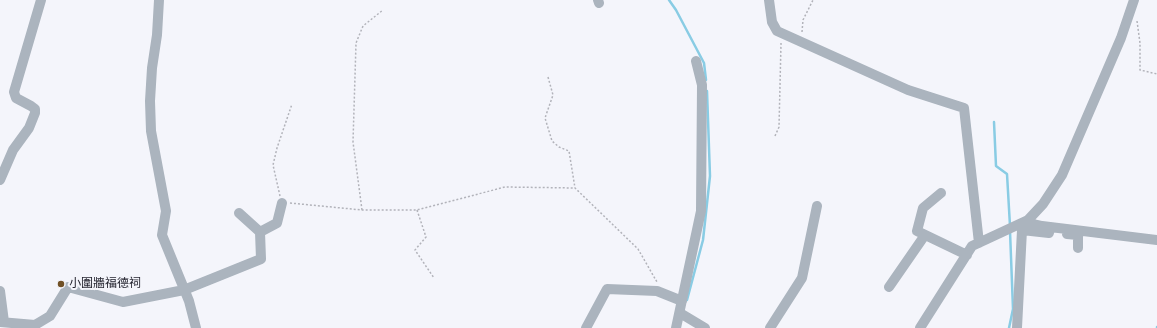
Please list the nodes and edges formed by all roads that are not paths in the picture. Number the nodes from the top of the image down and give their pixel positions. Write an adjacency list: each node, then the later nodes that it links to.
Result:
1 (159, 0): 19 (street)
2 (769, 0): 15 (street)
3 (38, 1): 6 (street)
4 (1134, 1): 11 (street)
5 (696, 61): 21 (street)
6 (0, 180)
7 (940, 193): 13 (street)
8 (282, 203): 12 (street)
9 (817, 206): 28 (street)
10 (239, 213): 12 (street)
11 (1018, 226): 14 (street); 15 (street); 16 (street); 30 (street)
12 (260, 232): 19 (street)
13 (925, 235): 17 (street); 18 (street)
14 (1157, 240)
15 (979, 244): 17 (street)
16 (1078, 248)
17 (967, 255): 29 (street)
18 (889, 287)
19 (184, 290): 23 (street); 24 (street)
20 (0, 291): 23 (street)
21 (682, 301): 22 (street); 25 (street)
22 (680, 313): 26 (street); 27 (street)
23 (2, 322)
24 (196, 328)
25 (586, 328)
26 (676, 328)
27 (706, 328)
28 (770, 328)
29 (920, 328)
30 (1017, 328)

